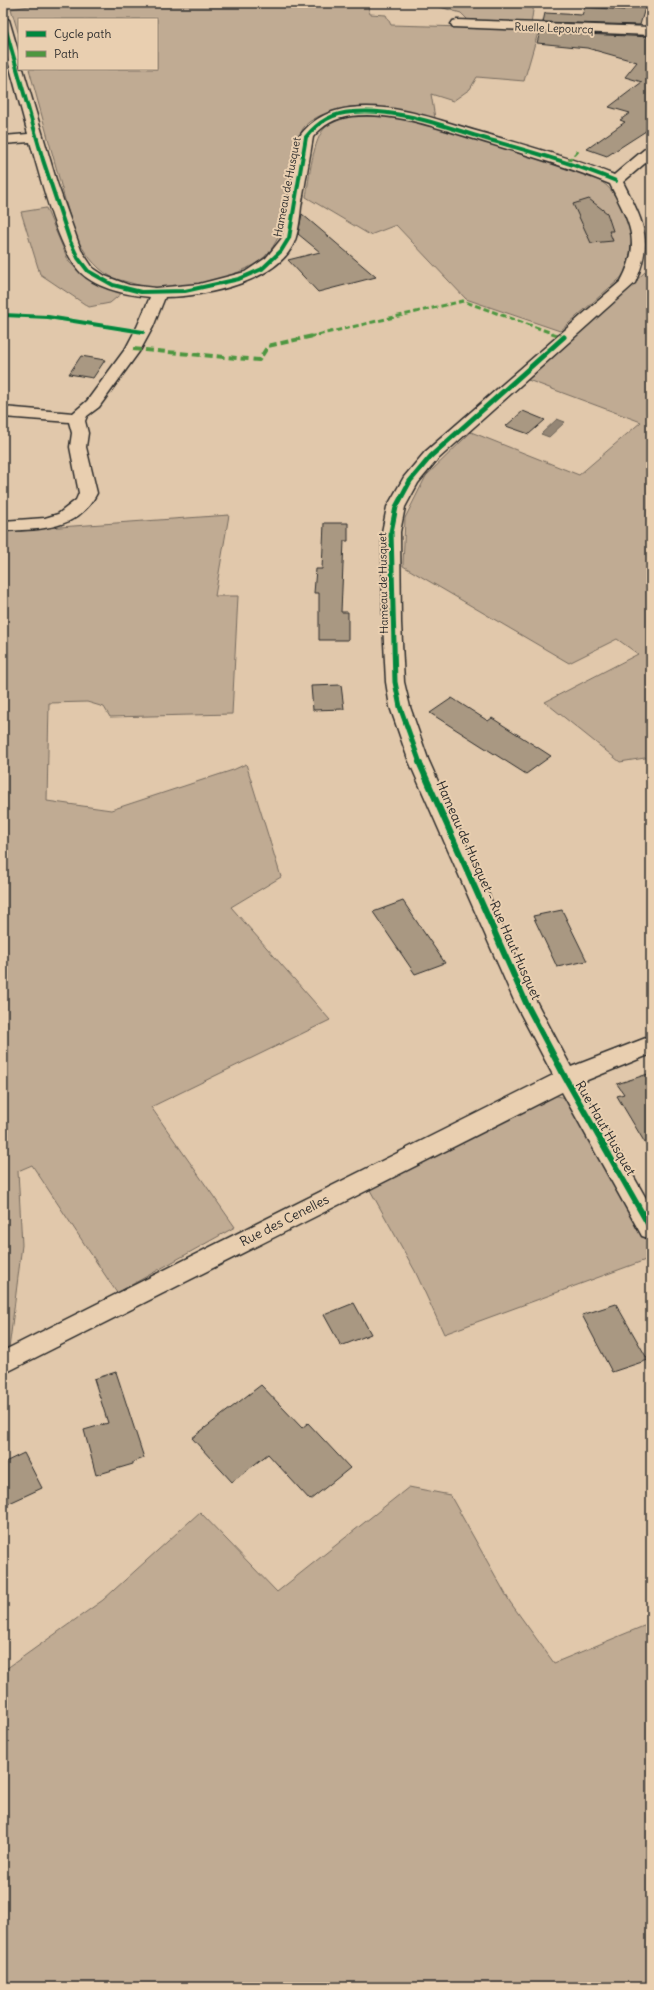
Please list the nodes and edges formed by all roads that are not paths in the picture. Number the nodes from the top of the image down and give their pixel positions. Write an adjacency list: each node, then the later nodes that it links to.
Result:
1 (3, 20): 4 (street, Hameau de Husquet)
2 (457, 24): 3 (street, Ruelle Lepourcq)
3 (651, 31)
4 (18, 74): 5 (street); 6 (street, Hameau de Husquet)
5 (3, 76)
6 (35, 136): 7 (street); 11 (street, Hameau de Husquet)
7 (3, 140)
8 (651, 151): 9 (street)
9 (616, 181): 10 (street, Hameau de Husquet); 11 (street, Hameau de Husquet)
10 (645, 268): 15 (street, Hameau de Husquet)
11 (159, 292): 13 (street)
12 (3, 412): 13 (street)
13 (78, 418): 14 (street)
14 (3, 526)
15 (400, 707): 17 (street, Hameau de Husquet - Rue Haut Husquet)
16 (651, 1045): 17 (street, Rue des Cenelles)
17 (566, 1079): 18 (street, Rue Haut Husquet); 19 (street, Rue des Cenelles)
18 (651, 1229)
19 (3, 1363)

